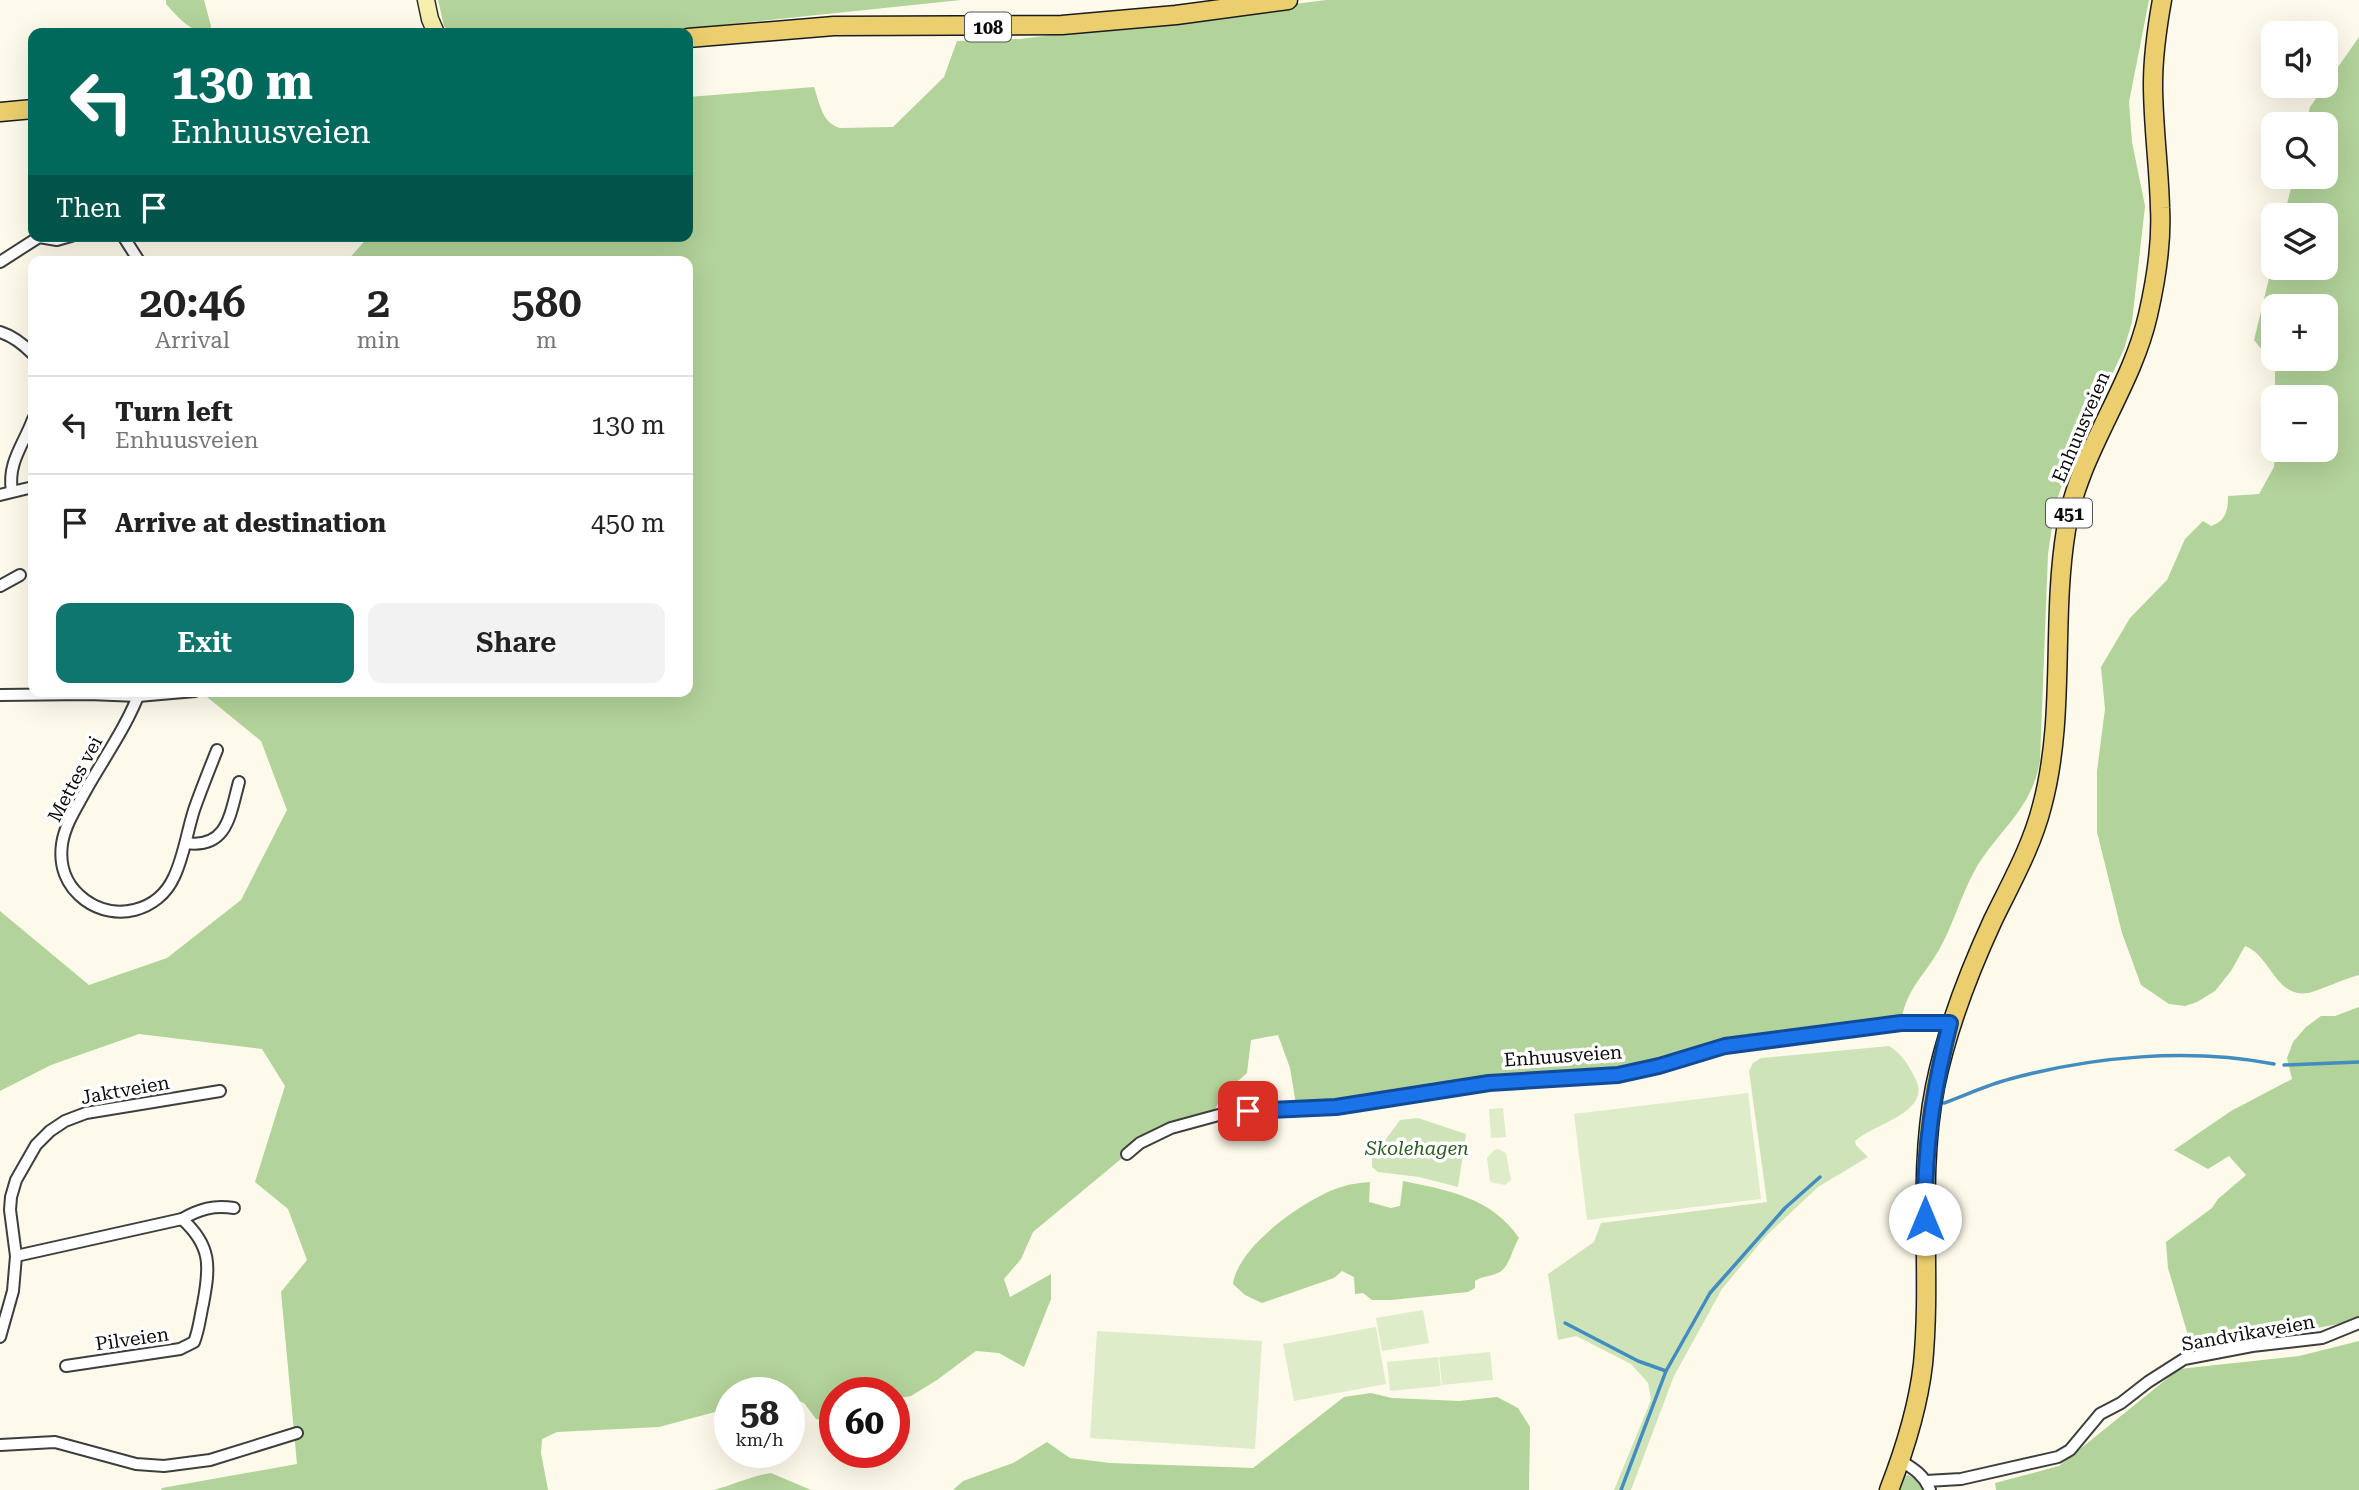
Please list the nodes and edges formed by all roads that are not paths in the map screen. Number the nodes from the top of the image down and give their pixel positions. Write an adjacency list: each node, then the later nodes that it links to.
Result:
1 (426, 0): 4 (main road)
2 (1288, 0): 5 (main road, 108)
3 (2162, 0): 24 (main road, Enhuusveien / 451)
4 (431, 28)
5 (693, 38)
6 (28, 109): 7 (main road)
7 (0, 112)
8 (31, 242): 9 (street)
9 (0, 262)
10 (0, 332): 11 (street)
11 (28, 348)
12 (28, 430): 14 (street)
13 (28, 488): 14 (street)
14 (12, 491): 15 (street)
15 (0, 495)
16 (20, 575): 17 (street)
17 (0, 586)
18 (0, 695): 19 (street)
19 (28, 695)
20 (137, 697): 23 (street, Mettes vei)
21 (217, 750): 23 (street, Mettes vei)
22 (239, 782): 23 (street)
23 (186, 843)
24 (1950, 1023): 26 (street, Enhuusveien); 35 (main road, Enhuusveien / 451)
25 (220, 1091): 29 (street, Jaktveien)
26 (1127, 1154)
27 (234, 1208): 28 (street)
28 (182, 1219): 29 (street); 32 (street, Pilveien)
29 (16, 1256): 31 (street, Jaktveien)
30 (2359, 1323): 36 (street, Sandvikaveien)
31 (0, 1337)
32 (66, 1366)
33 (297, 1433): 34 (street)
34 (0, 1445)
35 (1900, 1461): 36 (street); 37 (main road, Enhuusveien / 451)
36 (1928, 1486)
37 (1889, 1490)

